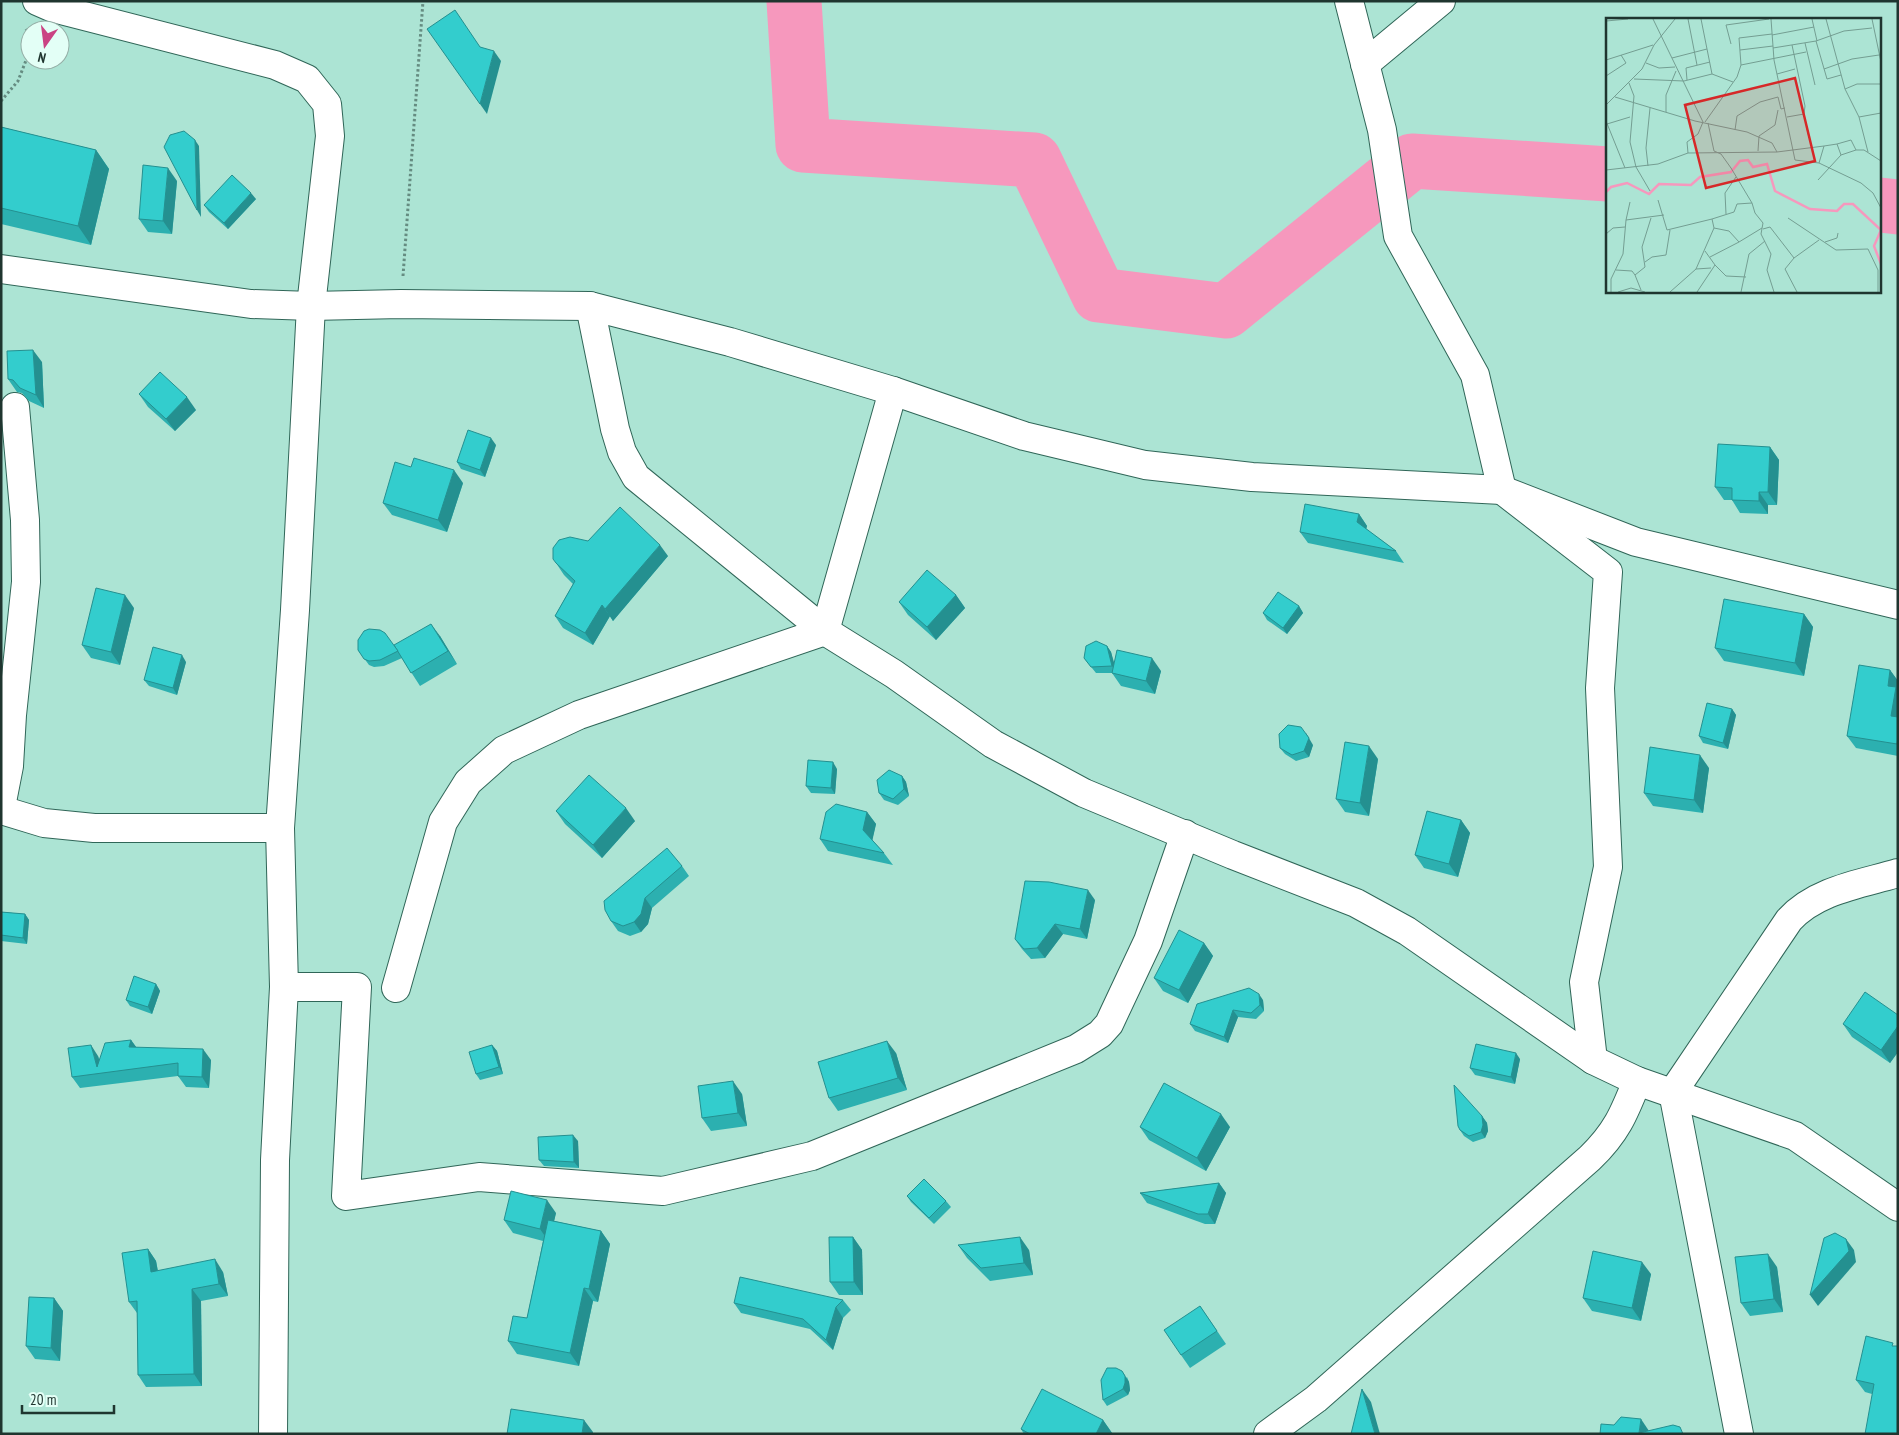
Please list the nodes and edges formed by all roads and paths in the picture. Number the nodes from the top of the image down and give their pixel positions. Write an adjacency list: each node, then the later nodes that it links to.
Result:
1 (37, 1): 10 (street)
2 (423, 1): 9 (path)
3 (1349, 1): 5 (street)
4 (1441, 1): 5 (street)
5 (1364, 64): 14 (street)
6 (22, 70): 7 (path)
7 (1, 101)
8 (1, 268): 10 (street)
9 (401, 304): 10 (street); 11 (street)
10 (311, 306): 18 (street)
11 (590, 306): 12 (street); 16 (street)
12 (893, 392): 14 (street); 16 (street)
13 (15, 407): 17 (street)
14 (1502, 490): 15 (street); 23 (street)
15 (1898, 605)
16 (825, 631): 19 (street); 22 (street)
17 (1, 809): 18 (street)
18 (280, 828): 21 (street)
19 (1185, 834): 21 (street); 23 (street)
20 (1898, 873): 25 (street)
21 (284, 987): 27 (street)
22 (396, 988)
23 (1594, 1060): 24 (street)
24 (1636, 1081): 25 (street); 28 (street)
25 (1673, 1092): 26 (street); 29 (street)
26 (1898, 1207)
27 (273, 1434)
28 (1268, 1434)
29 (1738, 1434)

